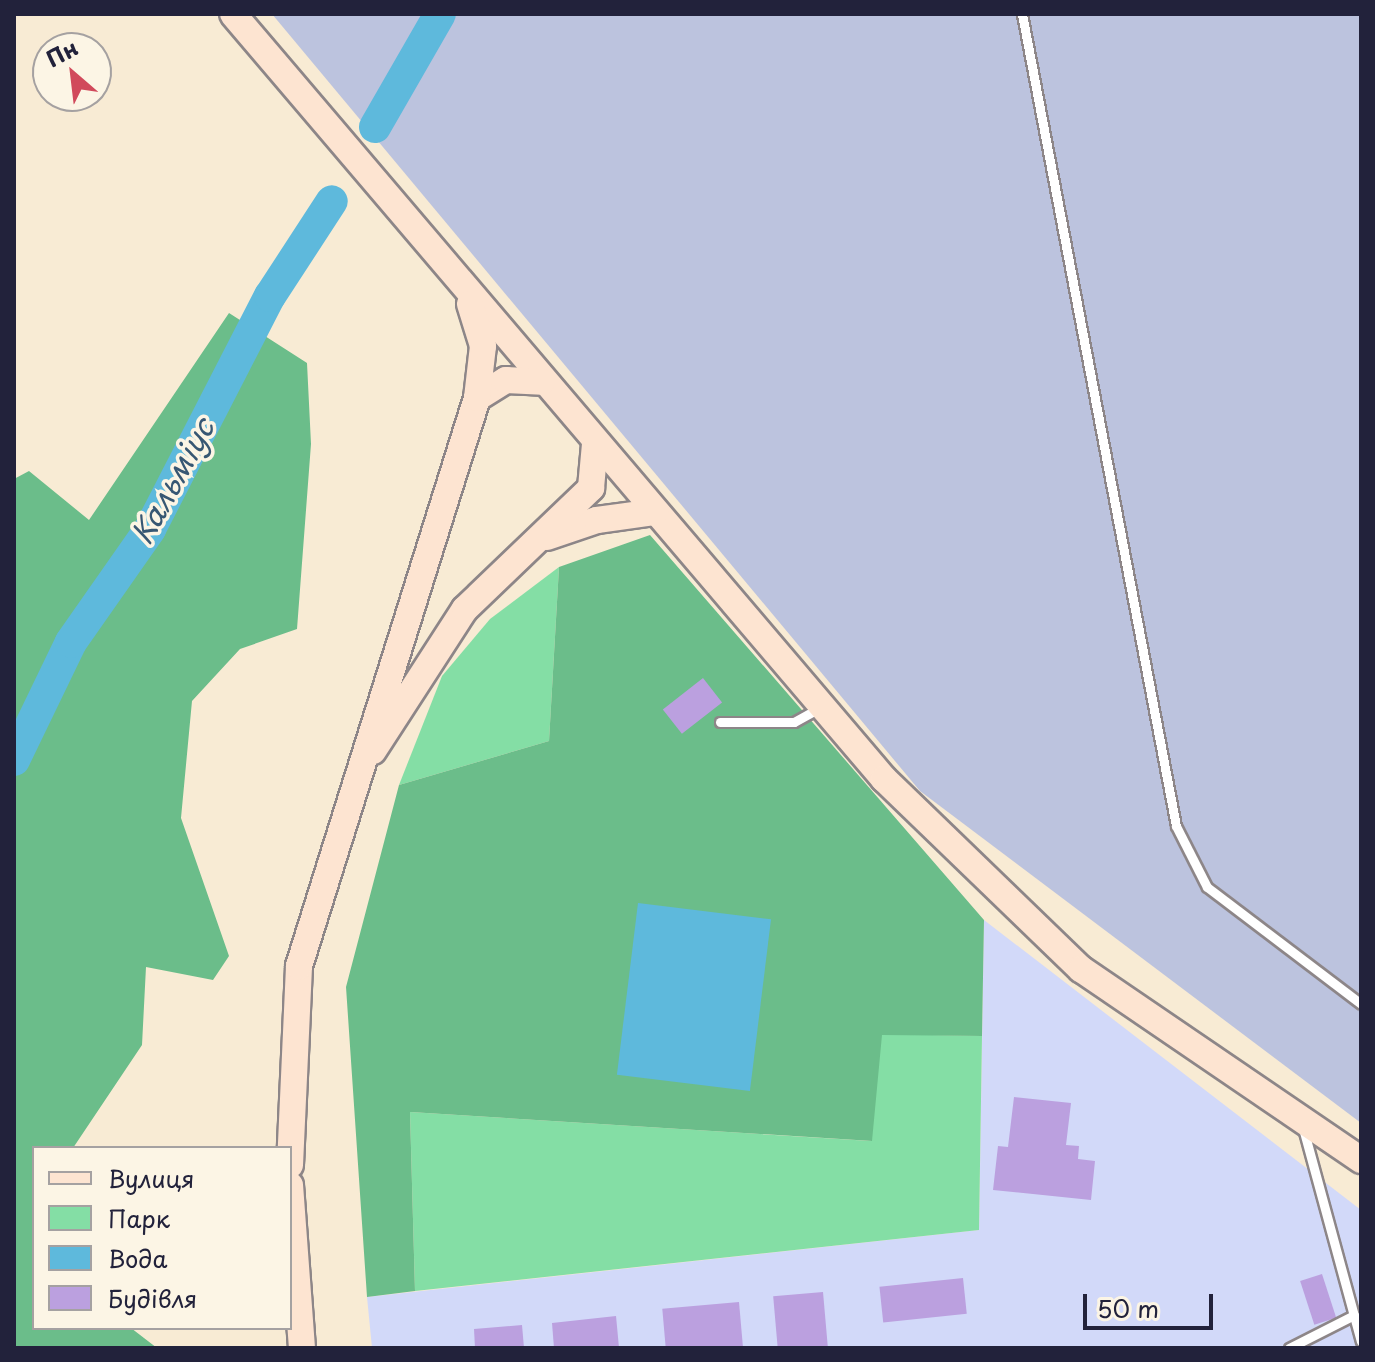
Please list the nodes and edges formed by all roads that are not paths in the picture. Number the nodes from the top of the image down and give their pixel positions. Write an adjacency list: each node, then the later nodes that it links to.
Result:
1 (233, 14): 3 (street)
2 (1022, 14): 12 (lane)
3 (466, 293): 4 (street); 5 (street)
4 (542, 382): 5 (street); 6 (street)
5 (477, 398): 11 (street)
6 (595, 444): 7 (street); 8 (street)
7 (655, 512): 8 (street); 9 (street)
8 (540, 540): 11 (street)
9 (822, 707): 10 (lane); 13 (street)
10 (720, 722)
11 (358, 774): 14 (street)
12 (1361, 1004)
13 (1301, 1119): 15 (street); 17 (lane)
14 (291, 1146)
15 (1361, 1160)
16 (292, 1212): 19 (street)
17 (1354, 1315): 18 (lane); 20 (lane)
18 (1361, 1341)
19 (302, 1348)
20 (1289, 1348)

